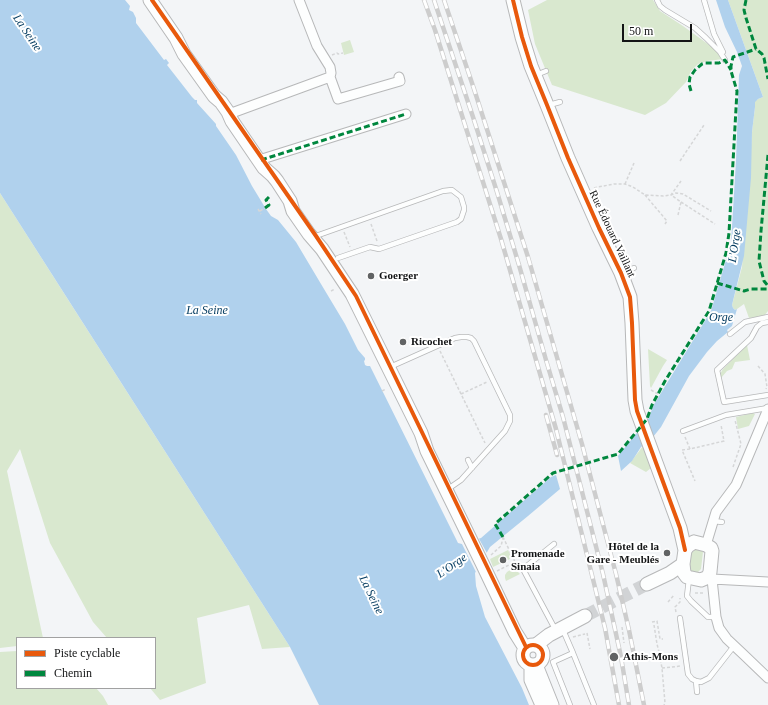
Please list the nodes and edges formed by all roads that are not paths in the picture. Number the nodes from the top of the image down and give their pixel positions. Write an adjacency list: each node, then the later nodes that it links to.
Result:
1 (150, 0): 10 (main road)
2 (299, 0): 6 (street)
3 (513, 0): 9 (main road, Rue Édouard Vaillant)
4 (657, 0): 5 (lane)
5 (704, 0)
6 (330, 77): 7 (street); 10 (street)
7 (399, 77)
8 (560, 102): 9 (lane)
9 (547, 105): 26 (main road, Rue Édouard Vaillant)
10 (228, 114): 12 (main road)
11 (406, 114): 12 (street)
12 (259, 160): 13 (main road)
13 (312, 238): 14 (lane); 18 (main road)
14 (338, 258)
15 (768, 317): 17 (lane)
16 (768, 322): 19 (lane)
17 (730, 334)
18 (389, 368): 23 (lane); 24 (main road)
19 (768, 395)
20 (768, 408): 21 (lane); 26 (street)
21 (684, 431)
22 (468, 460): 23 (lane)
23 (472, 468): 24 (lane)
24 (447, 490): 36 (main road)
25 (554, 544): 34 (lane)
26 (695, 546): 27 (main road); 28 (main road)
27 (686, 572): 28 (main road); 30 (main road); 32 (lane)
28 (711, 576): 29 (street); 32 (street)
29 (762, 580)
30 (647, 584)
31 (585, 616): 34 (main road)
32 (716, 617): 35 (street)
33 (680, 618): 40 (lane)
34 (562, 633): 36 (main road); 37 (lane)
35 (734, 646): 39 (street); 40 (lane)
36 (530, 647): 38 (main road); 38 (main road)
37 (573, 653): 44 (lane); 45 (lane)
38 (533, 665): 42 (main road); 43 (main road)
39 (766, 674)
40 (696, 681): 41 (lane)
41 (696, 692)
42 (542, 705)
43 (552, 705)
44 (570, 705)
45 (594, 705)

